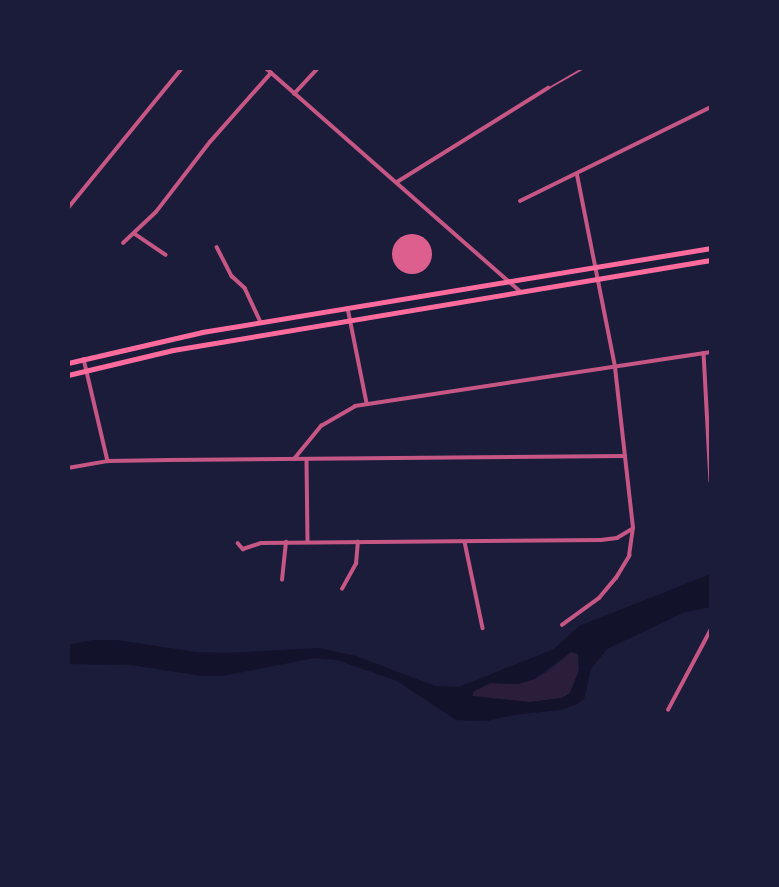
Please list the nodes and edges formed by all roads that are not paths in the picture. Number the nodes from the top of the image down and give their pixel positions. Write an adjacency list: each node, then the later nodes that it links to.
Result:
1 (182, 68): 12 (street)
2 (266, 68): 5 (street)
3 (318, 68): 7 (street)
4 (584, 68): 6 (lane)
5 (271, 73): 7 (street); 13 (street)
6 (548, 88): 10 (street)
7 (294, 94): 10 (street)
8 (711, 107): 9 (street)
9 (577, 175): 11 (street); 19 (street)
10 (397, 182): 21 (street)
11 (520, 201)
12 (68, 208)
13 (135, 234): 14 (street); 17 (street)
14 (123, 243)
15 (217, 247): 25 (street)
16 (711, 247): 19 (main road)
17 (166, 255)
18 (711, 260): 20 (main road)
19 (597, 267): 20 (street); 21 (main road)
20 (600, 279): 22 (main road); 30 (street)
21 (511, 281): 22 (street); 23 (main road)
22 (521, 292): 24 (main road)
23 (348, 308): 24 (street); 25 (main road)
24 (350, 321): 31 (main road); 33 (street)
25 (261, 322): 28 (main road)
26 (711, 352): 27 (street)
27 (704, 353): 30 (street); 34 (street)
28 (84, 359): 29 (main road); 31 (street)
29 (68, 363)
30 (615, 367): 33 (street); 35 (street)
31 (86, 370): 32 (main road); 38 (street)
32 (68, 375)
33 (367, 403): 36 (street)
34 (709, 413): 40 (street)
35 (625, 456): 37 (street); 41 (street)
36 (294, 460): 37 (street); 38 (street)
37 (307, 460): 43 (street)
38 (108, 461): 39 (street)
39 (68, 468)
40 (710, 481)
41 (633, 528): 45 (street); 49 (street)
42 (286, 542): 43 (street); 46 (street); 47 (street)
43 (307, 542): 44 (street)
44 (358, 542): 45 (street); 48 (street)
45 (465, 542): 50 (street)
46 (238, 543)
47 (282, 580)
48 (342, 589)
49 (562, 625)
50 (483, 628)
51 (711, 629): 52 (street)
52 (668, 710)

